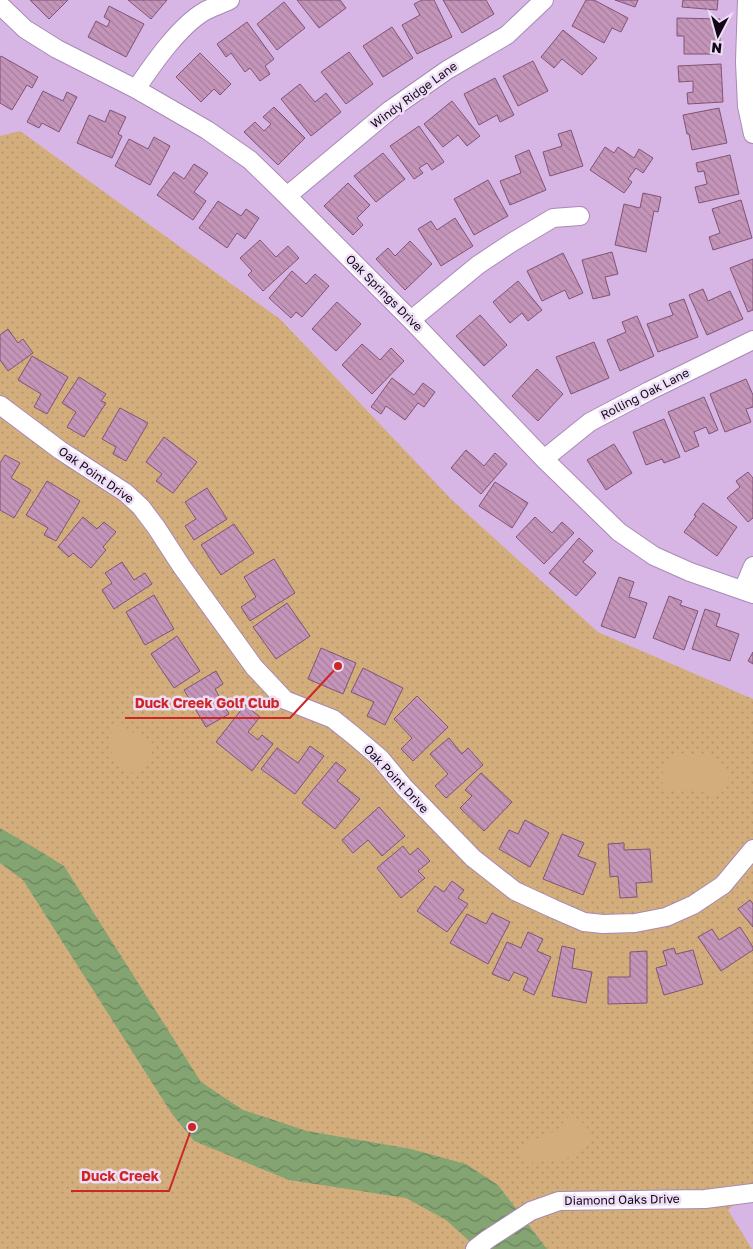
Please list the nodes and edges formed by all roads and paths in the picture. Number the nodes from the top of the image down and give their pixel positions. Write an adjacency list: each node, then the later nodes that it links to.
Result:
1 (230, 0): 5 (street)
2 (544, 0): 7 (street, Windy Ridge Lane)
3 (747, 0): 6 (street)
4 (0, 5): 5 (street, Oak Springs Drive)
5 (136, 89): 7 (street, Oak Springs Drive)
6 (753, 134)
7 (287, 196): 9 (street, Oak Springs Drive)
8 (580, 216): 9 (street)
9 (411, 320): 12 (street, Oak Springs Drive)
10 (753, 340): 12 (street, Rolling Oak Lane)
11 (0, 405): 15 (street, Oak Point Drive)
12 (544, 459): 14 (street, Oak Springs Drive)
13 (753, 566): 14 (street)
14 (748, 592)
15 (753, 849)
16 (753, 1193): 17 (street, Diamond Oaks Drive)
17 (475, 1249)

